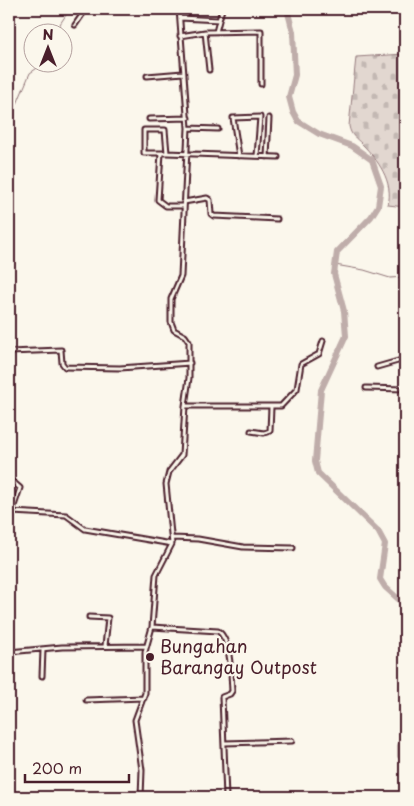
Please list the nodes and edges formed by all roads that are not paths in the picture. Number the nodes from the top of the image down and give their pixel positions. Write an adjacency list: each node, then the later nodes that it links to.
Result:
1 (12, 9): 5 (main road)
2 (86, 9): 8 (street)
3 (179, 9): 6 (street)
4 (222, 9): 7 (street)
5 (9, 11)
6 (180, 18): 7 (street); 11 (street)
7 (219, 20): 10 (street)
8 (75, 25)
9 (205, 32): 10 (street); 11 (street); 12 (street)
10 (216, 32): 15 (street)
11 (180, 36): 13 (street)
12 (209, 70)
13 (184, 73): 14 (street); 16 (street)
14 (147, 76)
15 (260, 84)
16 (188, 118): 18 (street); 19 (street)
17 (269, 118): 26 (street)
18 (149, 119)
19 (188, 128): 20 (street); 23 (street)
20 (218, 130)
21 (161, 153): 22 (street); 22 (street); 28 (street)
22 (167, 153): 23 (street)
23 (187, 154): 24 (street); 28 (street)
24 (240, 156): 25 (street); 25 (street)
25 (257, 156): 26 (street)
26 (267, 157): 27 (street)
27 (278, 157)
28 (184, 204): 29 (street); 33 (street)
29 (277, 219)
30 (323, 341): 38 (street)
31 (9, 352): 33 (street)
32 (405, 360): 34 (street)
33 (190, 363): 37 (street)
34 (377, 367)
35 (366, 388): 36 (street)
36 (405, 389)
37 (185, 406): 38 (street); 41 (street)
38 (271, 406): 39 (street)
39 (251, 431)
40 (13, 482): 42 (street)
41 (172, 538): 42 (street); 43 (street)
42 (172, 544): 45 (street)
43 (293, 548)
44 (89, 617): 46 (street)
45 (152, 627): 47 (street); 54 (street)
46 (106, 646): 47 (street); 48 (street)
47 (146, 646): 51 (street)
48 (43, 650): 49 (street); 50 (street)
49 (9, 652)
50 (42, 676)
51 (144, 698): 52 (street); 55 (street)
52 (86, 700)
53 (292, 741): 54 (street)
54 (224, 743): 56 (street)
55 (141, 797)
56 (226, 797)

